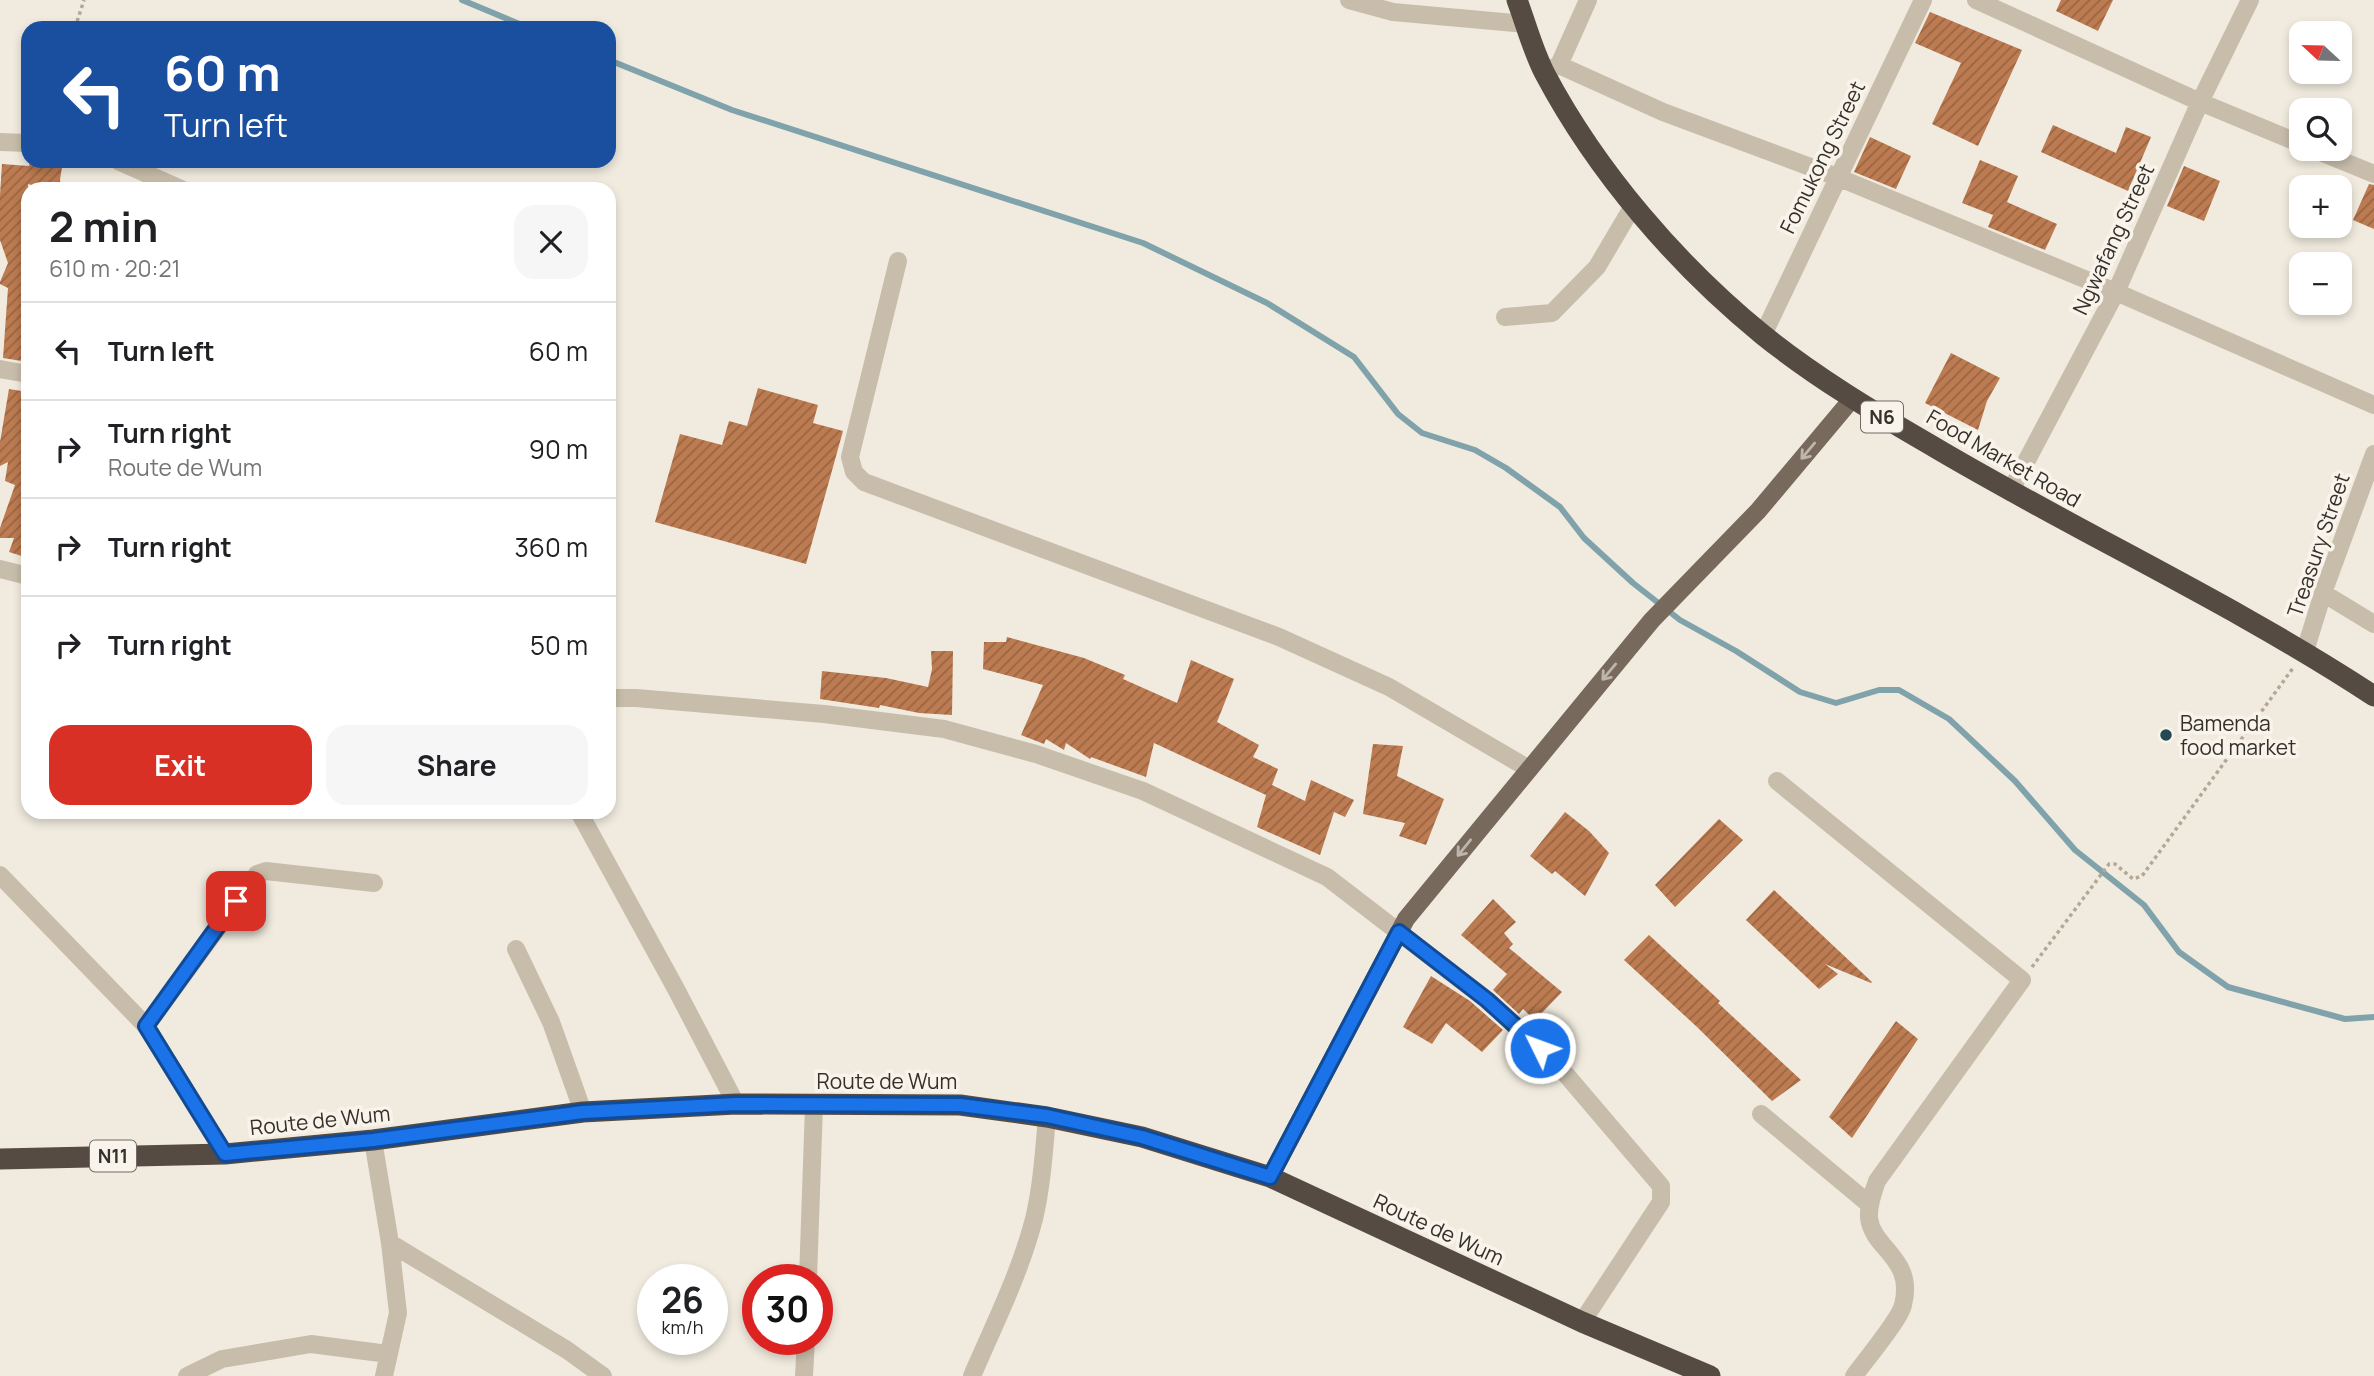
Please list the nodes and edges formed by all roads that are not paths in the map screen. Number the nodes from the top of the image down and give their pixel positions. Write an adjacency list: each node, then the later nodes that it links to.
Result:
1 (1349, 0): 7 (street)
2 (1517, 0): 7 (highway, Food Market Road / N6)
3 (1588, 0): 8 (street)
4 (1923, 0): 16 (street, Fomukong Street)
5 (1976, 0): 9 (street)
6 (2250, 0): 9 (street, Ngwafang Street)
7 (1526, 24): 8 (highway, Food Market Road / N6)
8 (1552, 69): 16 (street); 18 (highway, Food Market Road / N6)
9 (2200, 102): 10 (street); 20 (street, Ngwafang Street)
10 (2289, 139)
11 (0, 142): 12 (street)
12 (21, 143)
13 (2342, 161): 15 (street)
14 (134, 168): 17 (street)
15 (2374, 174)
16 (1837, 177): 20 (street); 22 (street, Fomukong Street)
17 (165, 182)
18 (1633, 206): 21 (street); 22 (highway, Food Market Road / N6)
19 (898, 261): 36 (street)
20 (2116, 292): 26 (street); 28 (street, Ngwafang Street)
21 (1505, 317)
22 (1763, 335): 25 (highway, Food Market Road / N6)
23 (0, 369): 24 (street)
24 (21, 373)
25 (1852, 399): 28 (highway, Food Market Road / N6); 36 (main road, one-way to 36)
26 (2374, 405)
27 (2374, 454): 31 (street, Treasury Street)
28 (2010, 492): 33 (highway, Food Market Road / N6)
29 (0, 569): 30 (street)
30 (21, 574)
31 (2323, 593): 32 (street); 33 (street, Treasury Street)
32 (2374, 624)
33 (2305, 651): 34 (highway, Food Market Road / N6)
34 (2374, 696)
35 (616, 698): 41 (street)
36 (1529, 769): 41 (main road, one-way to 41)
37 (1777, 781): 53 (street)
38 (583, 819): 44 (street)
39 (0, 875): 43 (street)
40 (374, 883): 43 (street)
41 (1399, 932): 52 (main road); 56 (street)
42 (516, 949): 46 (street)
43 (146, 1026): 50 (street)
44 (736, 1104): 45 (highway, Route de Wum / N11); 46 (highway, Route de Wum / N11)
45 (814, 1105): 48 (highway, Route de Wum / N11); 55 (street)
46 (583, 1112): 49 (highway, Route de Wum / N11)
47 (1760, 1114): 53 (street)
48 (1047, 1116): 52 (highway, Route de Wum / N11); 63 (street)
49 (373, 1140): 50 (highway, Route de Wum / N11); 54 (street)
50 (225, 1154): 51 (highway, N11)
51 (0, 1159)
52 (1270, 1177): 56 (highway, Route de Wum / N11)
53 (1869, 1204): 65 (street)
54 (390, 1243): 57 (street); 61 (street)
55 (809, 1264)
56 (1582, 1322): 64 (highway, Route de Wum / N11)
57 (388, 1354): 59 (street); 60 (street)
58 (805, 1355): 62 (street)
59 (187, 1376)
60 (384, 1376)
61 (603, 1376)
62 (804, 1376)
63 (972, 1376)
64 (1710, 1376)
65 (1854, 1376)

